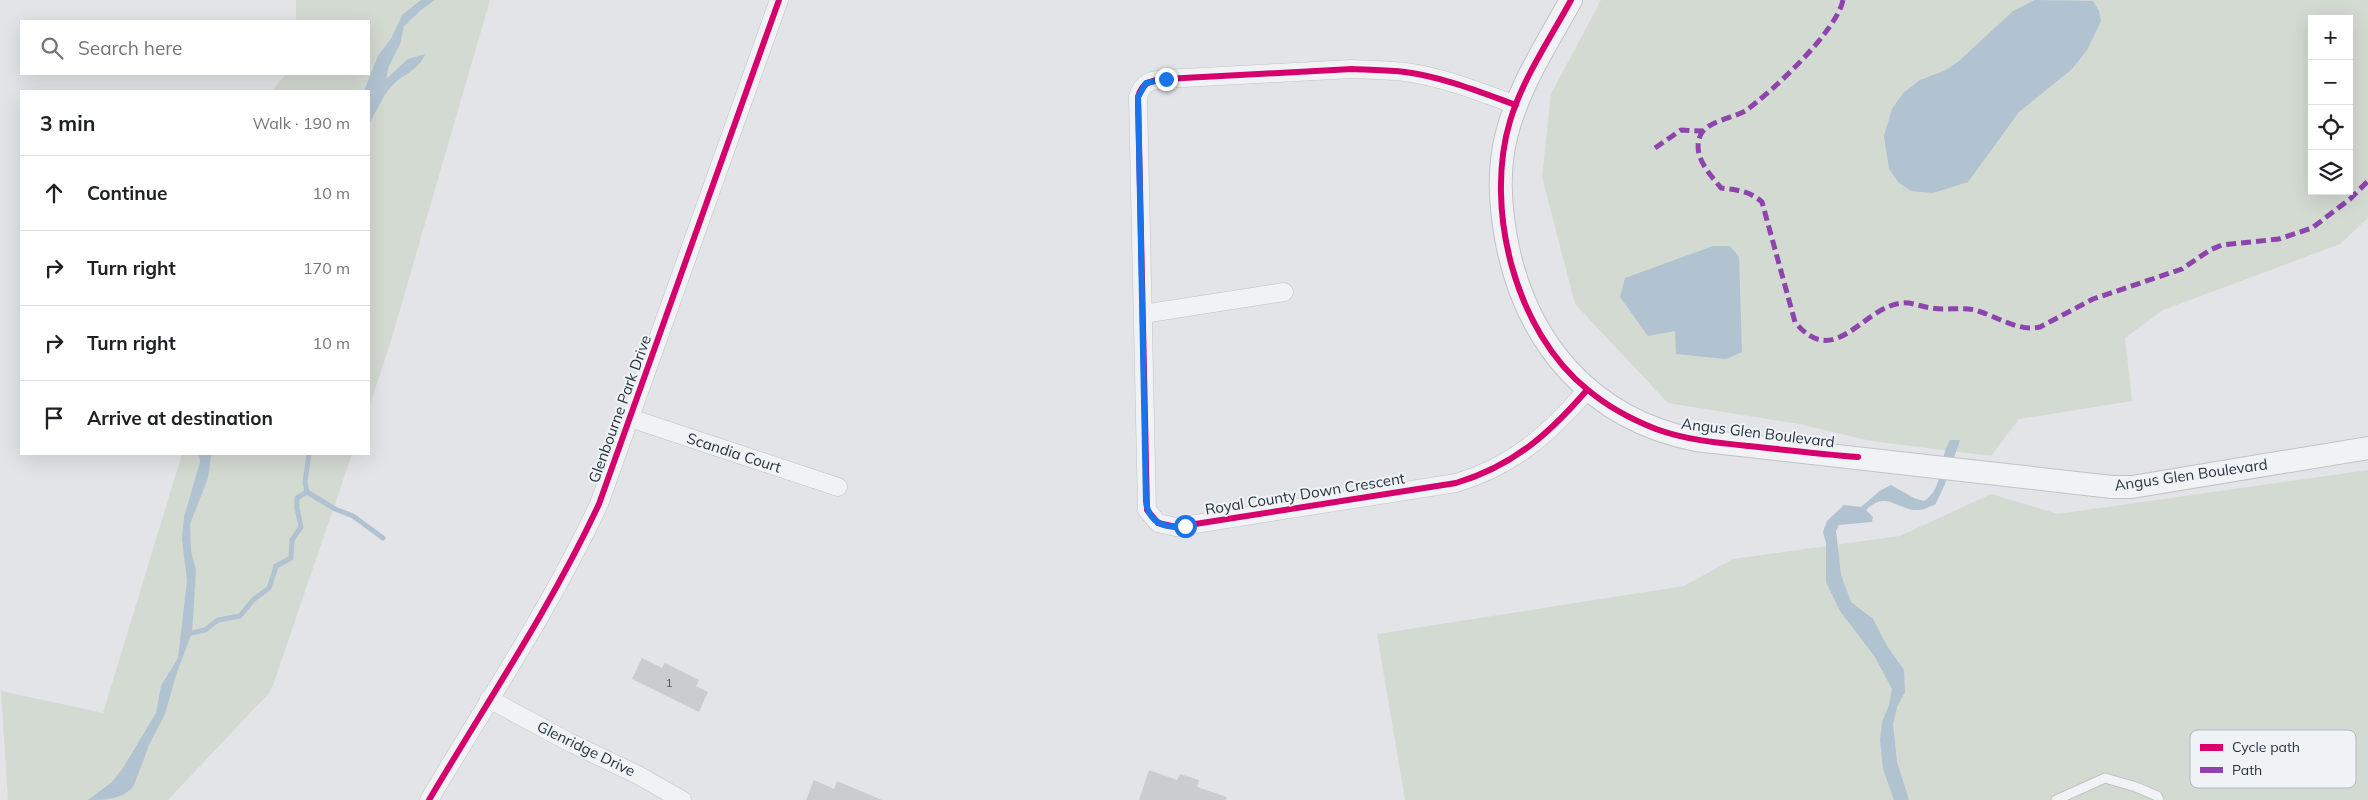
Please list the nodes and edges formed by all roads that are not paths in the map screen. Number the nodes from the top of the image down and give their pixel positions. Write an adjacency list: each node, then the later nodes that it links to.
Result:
1 (779, 0): 7 (street, Glenbourne Park Drive)
2 (1571, 0): 3 (street, Angus Glen Boulevard)
3 (1516, 105): 5 (street, Royal County Down Crescent); 6 (street, Angus Glen Boulevard)
4 (1284, 292): 5 (street)
5 (1143, 314): 6 (street, Royal County Down Crescent)
6 (1587, 390): 8 (street, Angus Glen Boulevard)
7 (630, 418): 9 (street, Scandia Court); 10 (street, Glenbourne Park Drive)
8 (2368, 448)
9 (838, 487)
10 (489, 699): 11 (street, Glenbourne Park Drive); 12 (street, Glenridge Drive)
11 (429, 800)
12 (682, 800)
13 (2056, 800): 14 (lane)
14 (2159, 800)

